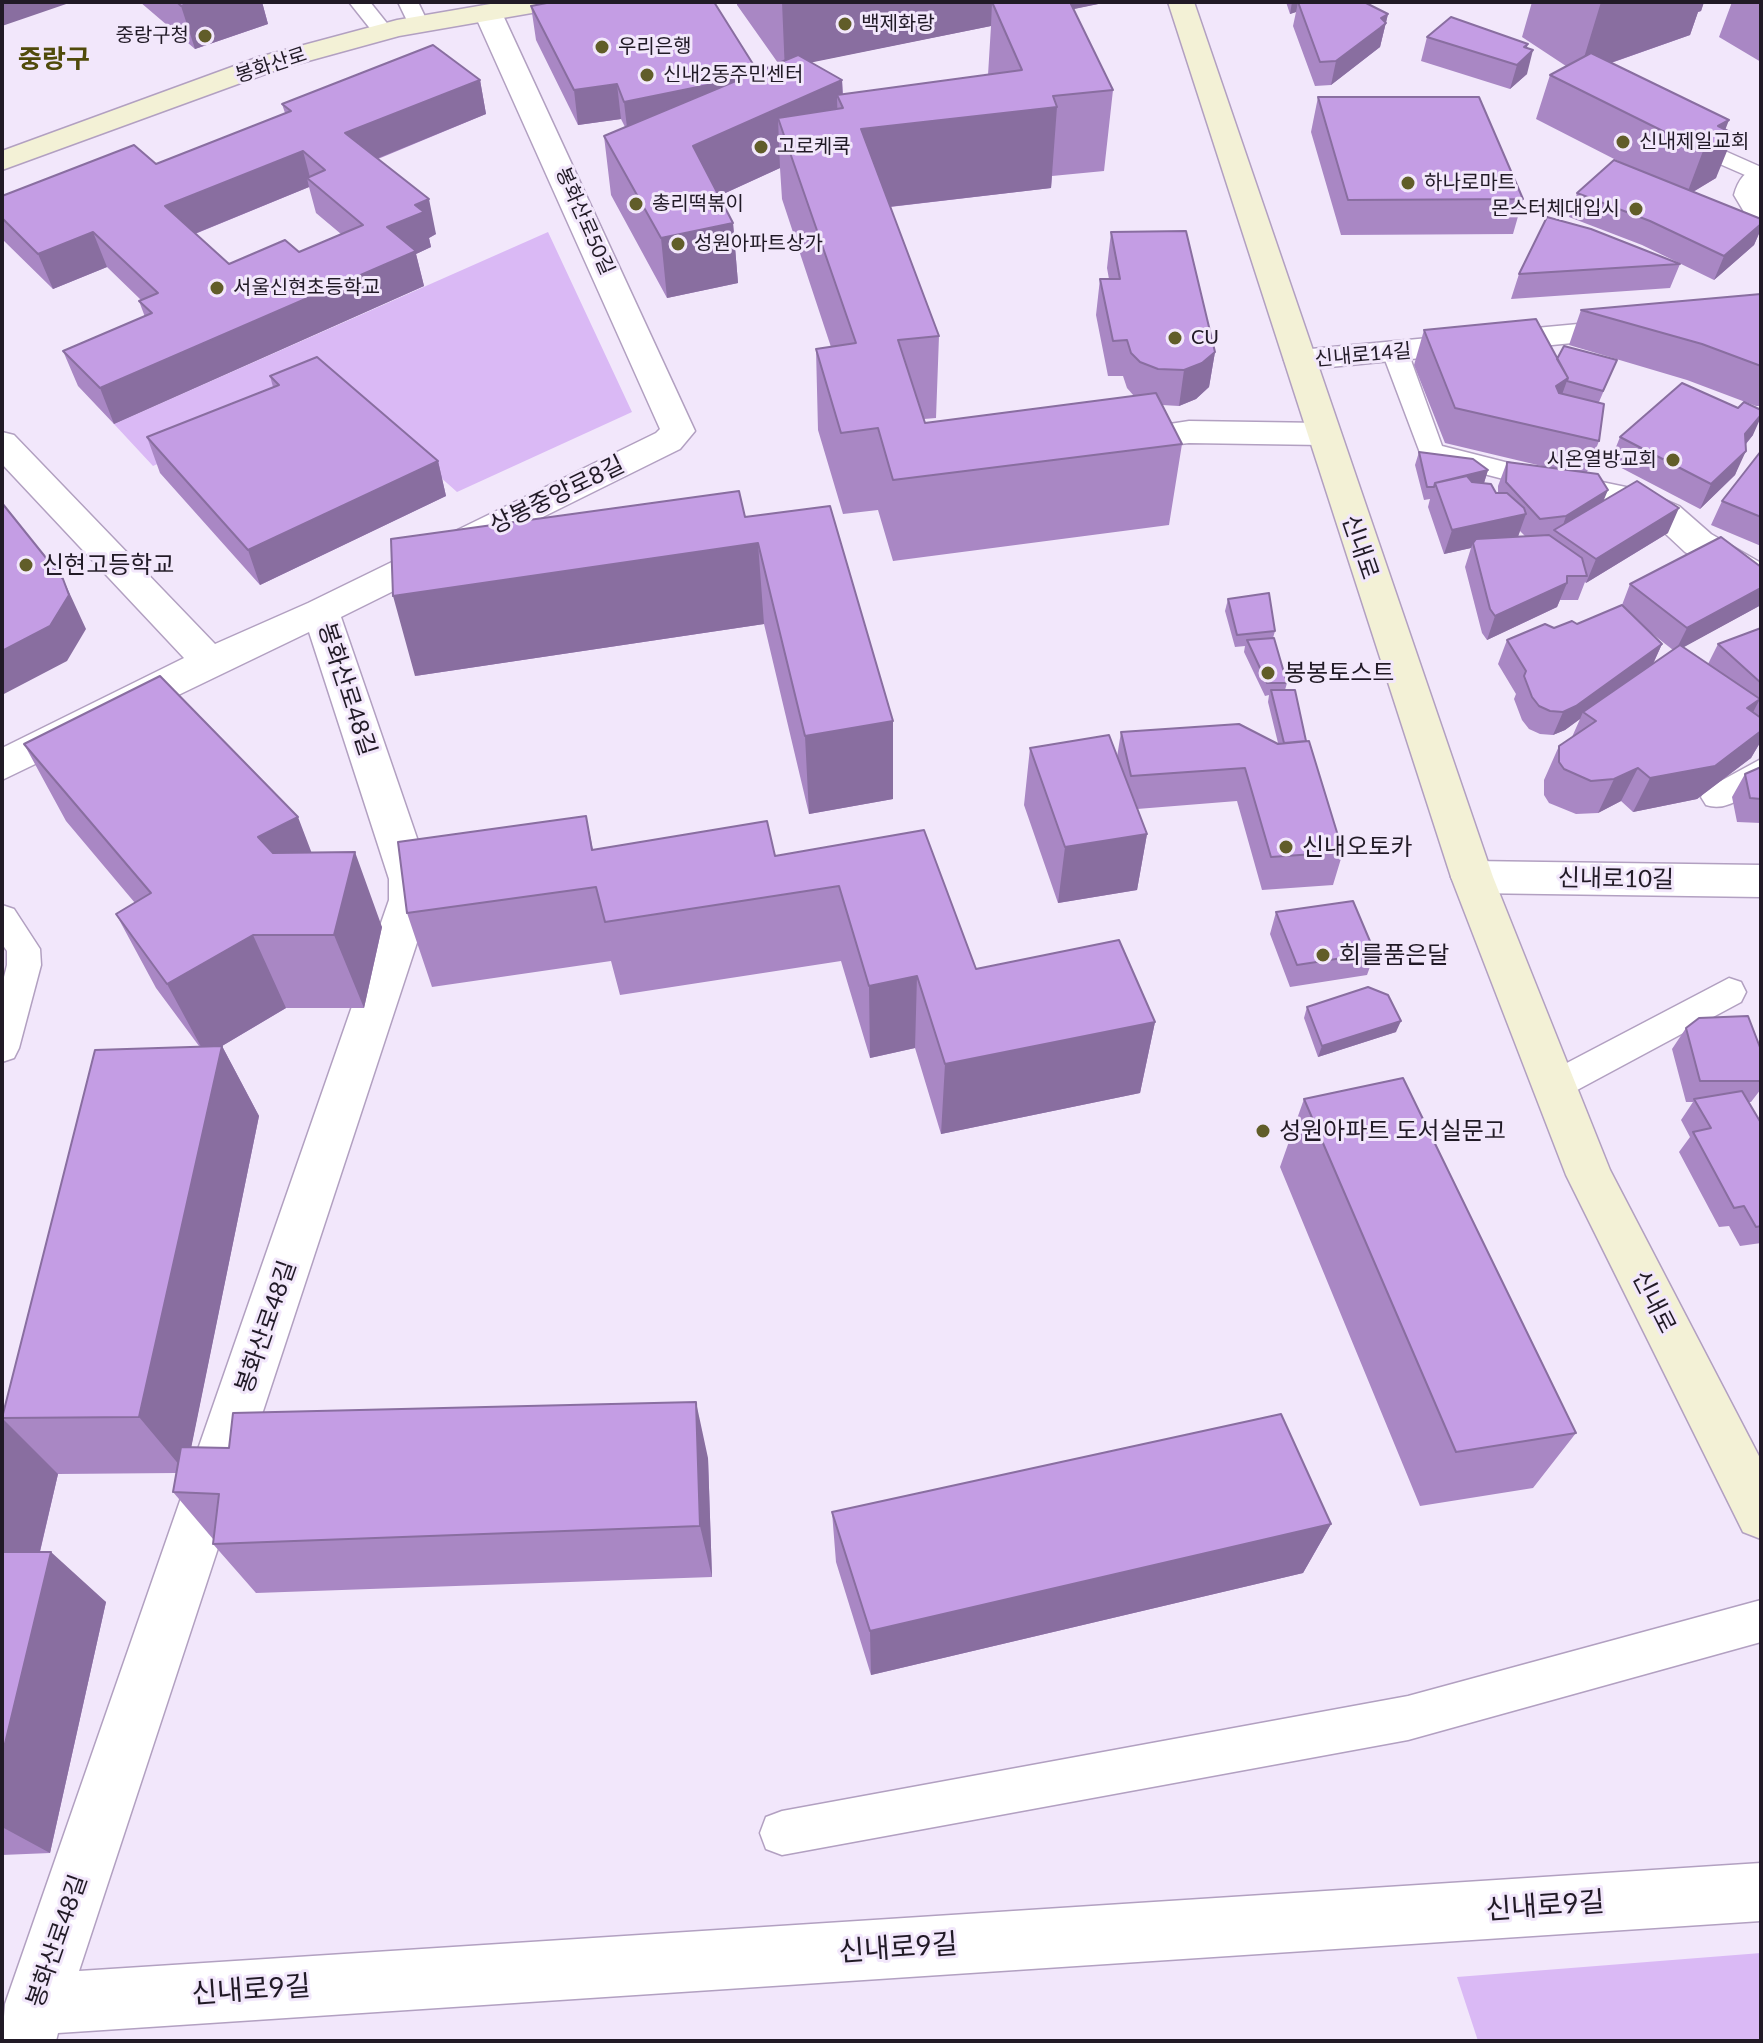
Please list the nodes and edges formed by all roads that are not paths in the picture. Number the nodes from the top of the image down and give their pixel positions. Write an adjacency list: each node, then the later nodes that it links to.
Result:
1 (359, 2): 6 (lane)
2 (549, 2): 4 (main road, 봉화산로)
3 (1181, 2): 13 (main road, 신내로)
4 (488, 13): 5 (main road, 봉화산로); 14 (street, 봉화산로50길)
5 (413, 14): 6 (main road, 봉화산로)
6 (383, 32): 8 (main road, 봉화산로)
7 (1659, 129): 9 (lane)
8 (2, 161)
9 (1761, 175): 10 (street)
10 (1761, 216)
11 (1669, 326): 12 (street, 신내로14길)
12 (1395, 352): 13 (street, 신내로14길); 18 (lane)
13 (1300, 360): 15 (main road, 신내로)
14 (678, 431): 20 (street, 상봉중앙로8길)
15 (1323, 434): 16 (street); 25 (main road, 신내로)
16 (1162, 435)
17 (2, 443): 21 (street)
18 (1554, 483): 19 (street)
19 (1761, 579)
20 (321, 612): 21 (street, 상봉중앙로8길); 35 (street, 봉화산로48길)
21 (210, 662): 22 (street, 상봉중앙로8길)
22 (2, 765)
23 (1761, 770): 24 (lane)
24 (1717, 797)
25 (1472, 877): 26 (street, 신내로10길); 30 (main road, 신내로)
26 (1761, 881)
27 (2, 918): 29 (lane)
28 (1729, 992): 30 (lane)
29 (2, 1048)
30 (1554, 1086): 31 (main road, 신내로)
31 (1761, 1514)
32 (1761, 1621): 33 (lane)
33 (782, 1833)
34 (1761, 1892): 35 (street, 신내로9길)
35 (21, 2016)

